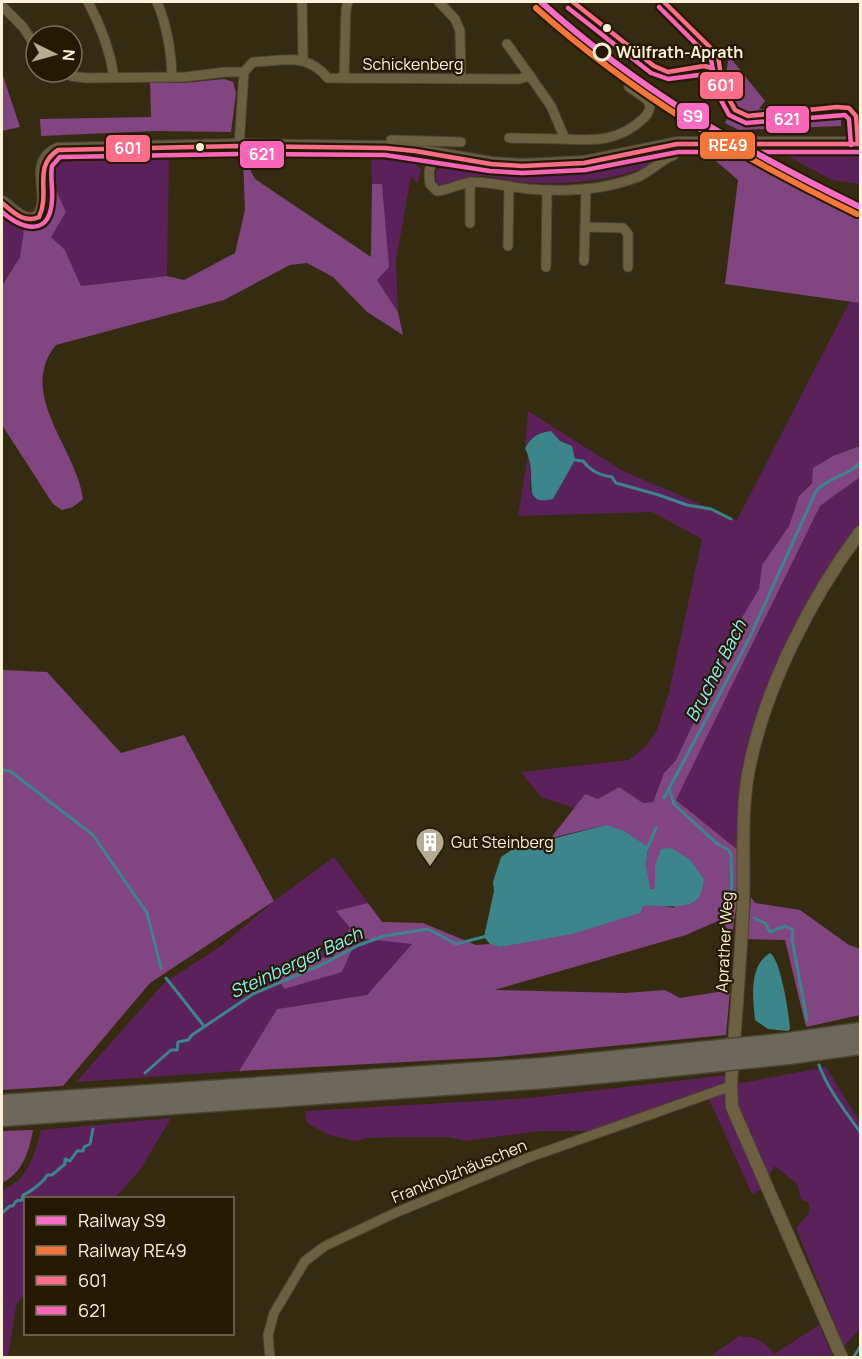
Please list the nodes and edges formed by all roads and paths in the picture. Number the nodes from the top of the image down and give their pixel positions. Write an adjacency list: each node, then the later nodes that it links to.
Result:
1 (88, 2): 13 (street)
2 (157, 2): 11 (street)
3 (302, 2): 9 (street)
4 (348, 2): 15 (street)
5 (439, 2): 16 (street)
6 (2, 6): 7 (street)
7 (24, 29)
8 (507, 44): 12 (street)
9 (303, 60): 10 (street); 15 (street, Schickenberg)
10 (244, 72): 11 (street); 23 (street)
11 (172, 76): 13 (street)
12 (530, 76): 16 (street, Schickenberg); 19 (street)
13 (114, 77): 14 (street)
14 (84, 78)
15 (344, 78): 16 (street, Schickenberg)
16 (461, 79)
17 (629, 87): 19 (street)
18 (509, 138): 19 (street)
19 (565, 139)
20 (460, 142): 21 (street)
21 (395, 144): 23 (main road); 24 (main road)
22 (861, 144): 24 (main road)
23 (239, 146): 30 (main road)
24 (434, 154): 26 (street)
25 (674, 155): 28 (street)
26 (470, 182): 27 (street); 31 (street)
27 (509, 186): 29 (street); 33 (street)
28 (586, 189): 29 (street); 32 (street)
29 (547, 190): 35 (street)
30 (2, 203)
31 (470, 224)
32 (585, 226): 34 (street); 36 (street)
33 (508, 246)
34 (584, 261)
35 (546, 267)
36 (628, 267)
37 (861, 532): 41 (street, Aprather Weg)
38 (861, 1031): 40 (highway, bridge)
39 (861, 1046): 40 (highway, bridge)
40 (632, 1065): 42 (highway)
41 (731, 1086): 45 (street, Frankholzhäuschen); 46 (street, Aprather Weg)
42 (325, 1088): 43 (highway); 44 (highway)
43 (2, 1103)
44 (2, 1118)
45 (270, 1358)
46 (842, 1358)

